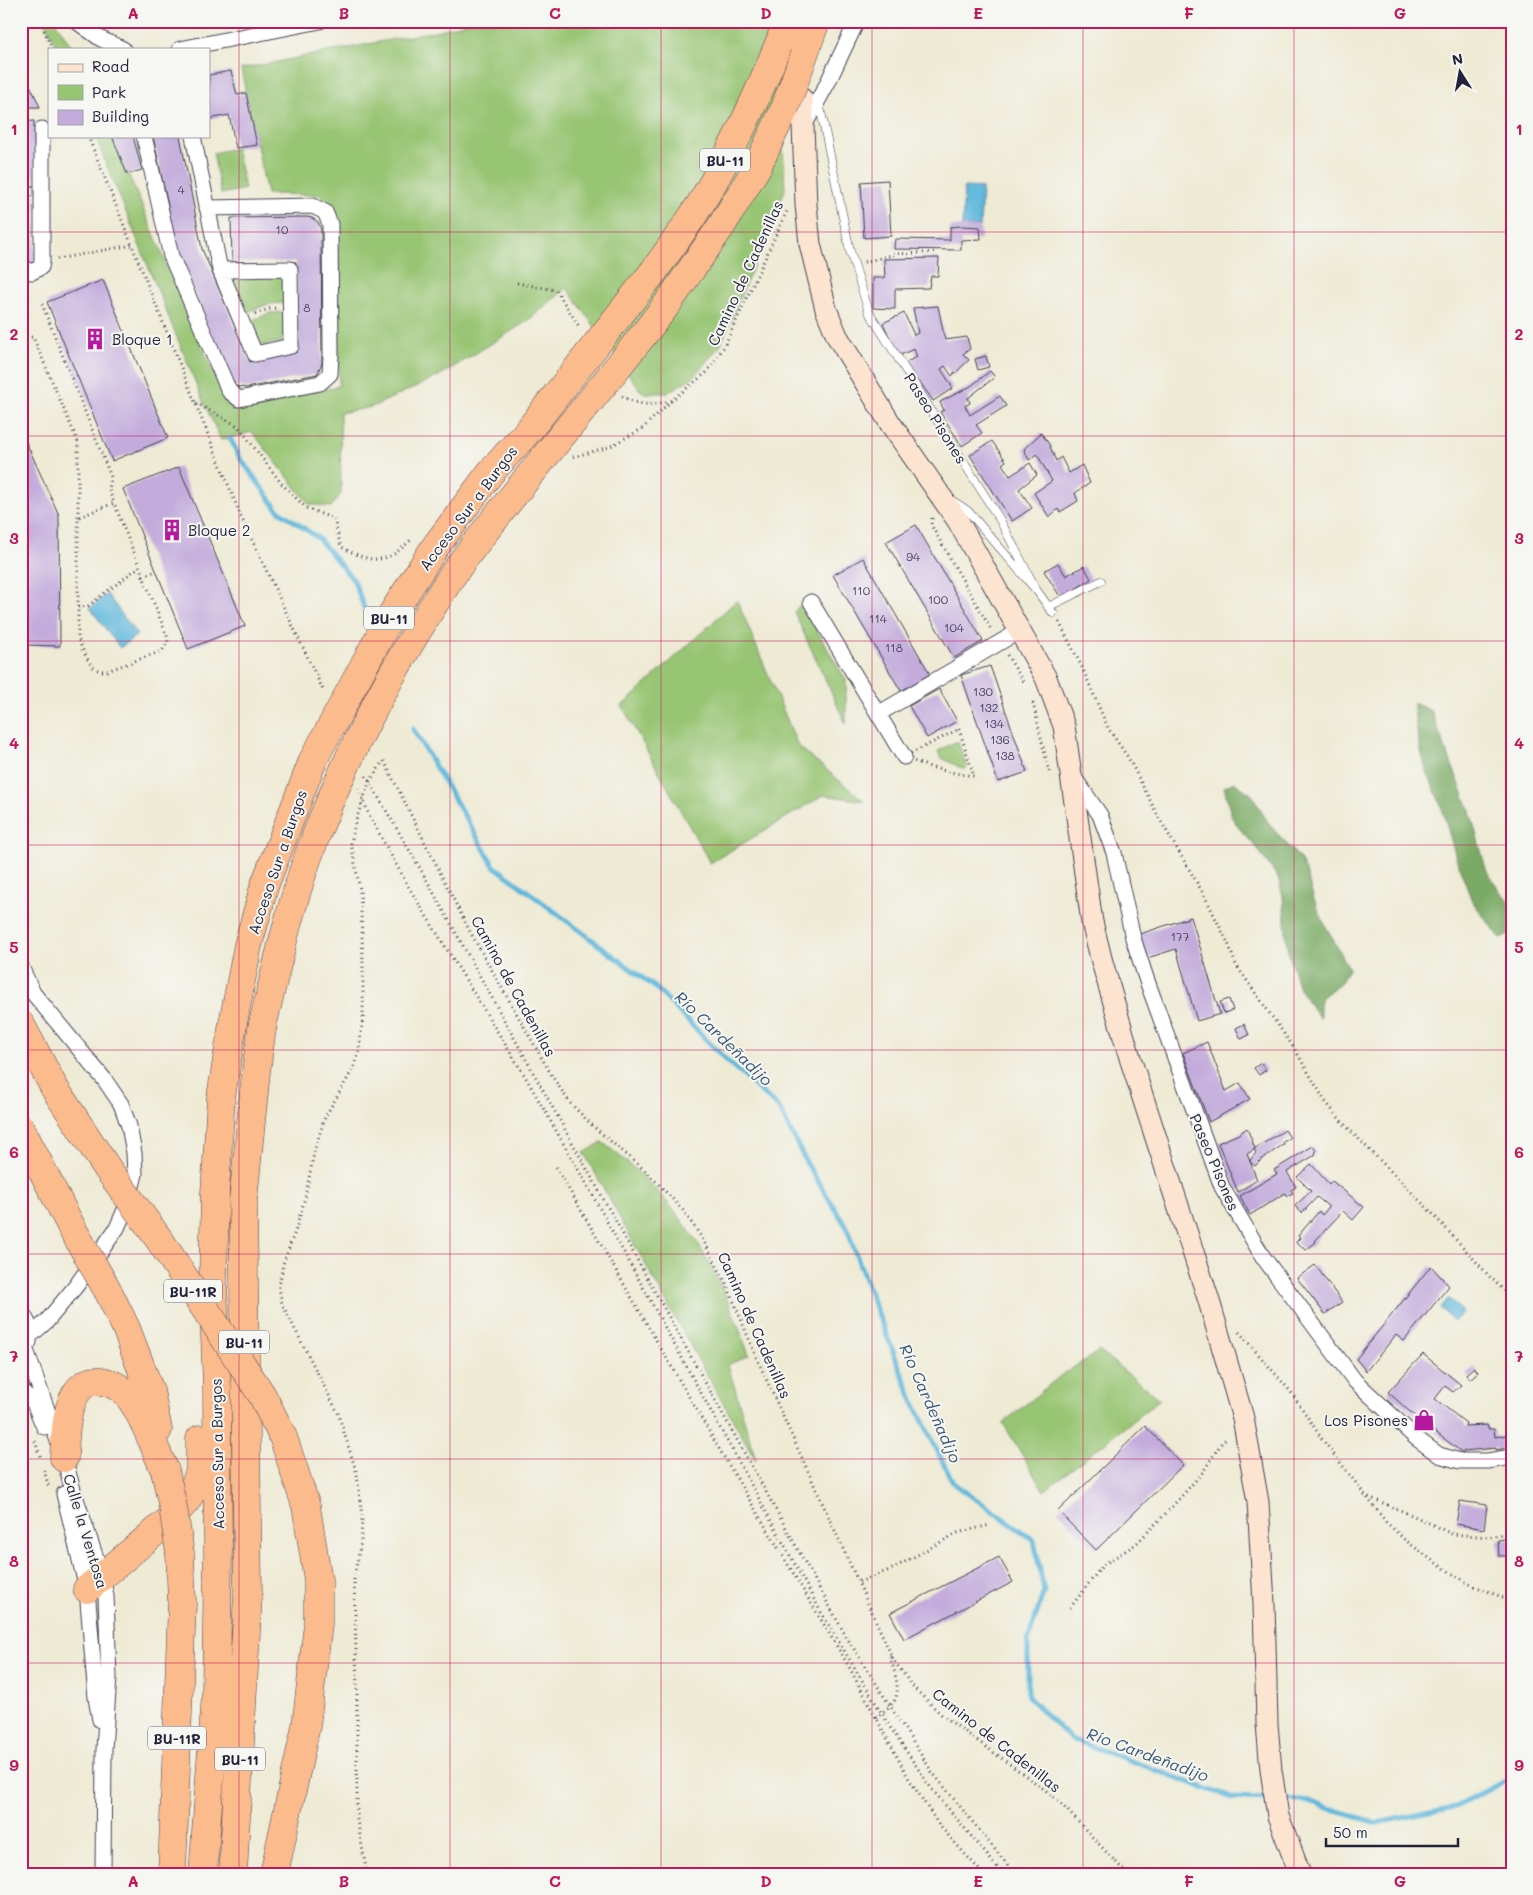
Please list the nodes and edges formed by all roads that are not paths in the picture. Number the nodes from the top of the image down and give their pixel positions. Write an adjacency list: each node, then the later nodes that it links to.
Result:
1 (76, 21): 6 (street)
2 (320, 21): 7 (street)
3 (816, 21): 8 (highway, Acceso Sur a Burgos / BU-11, bridge)
4 (857, 21): 8 (street)
5 (784, 31): 24 (highway, Acceso Sur a Burgos / BU-11, bridge)
6 (121, 48)
7 (185, 48)
8 (802, 108): 15 (main road, Paseo Pisones); 17 (lane, Paseo Pisones); 37 (highway, Acceso Sur a Burgos / BU-11, bridge)
9 (42, 129): 13 (street)
10 (144, 138): 12 (street)
11 (193, 138): 12 (street)
12 (206, 208): 14 (street)
13 (21, 264)
14 (220, 270): 14 (street)
15 (937, 490): 17 (lane, Paseo Pisones); 19 (main road, Paseo Pisones)
16 (1101, 581): 17 (lane)
17 (1037, 591)
18 (810, 602): 20 (street)
19 (1021, 630): 20 (street); 22 (main road, Paseo Pisones)
20 (878, 714): 21 (street)
21 (904, 756)
22 (1070, 773): 31 (street, Paseo Pisones); 39 (main road, Paseo Pisones)
23 (21, 967): 28 (street)
24 (230, 1022): 33 (highway); 36 (highway, Acceso Sur a Burgos / BU-11)
25 (21, 1025): 38 (highway, BU-11R, bridge)
26 (21, 1129): 32 (highway, bridge)
27 (21, 1310): 28 (street, Calle la Ventosa)
28 (26, 1348): 30 (street, Calle la Ventosa)
29 (21, 1390): 30 (street, Calle la Ventosa)
30 (54, 1440): 32 (highway); 33 (street, Calle la Ventosa); 33 (street, Calle la Ventosa)
31 (1512, 1457)
32 (165, 1471): 35 (highway, BU-11R, bridge)
33 (94, 1583): 34 (street, Calle la Ventosa)
34 (103, 1874)
35 (172, 1874)
36 (203, 1874)
37 (233, 1874)
38 (274, 1874)
39 (1300, 1874)

